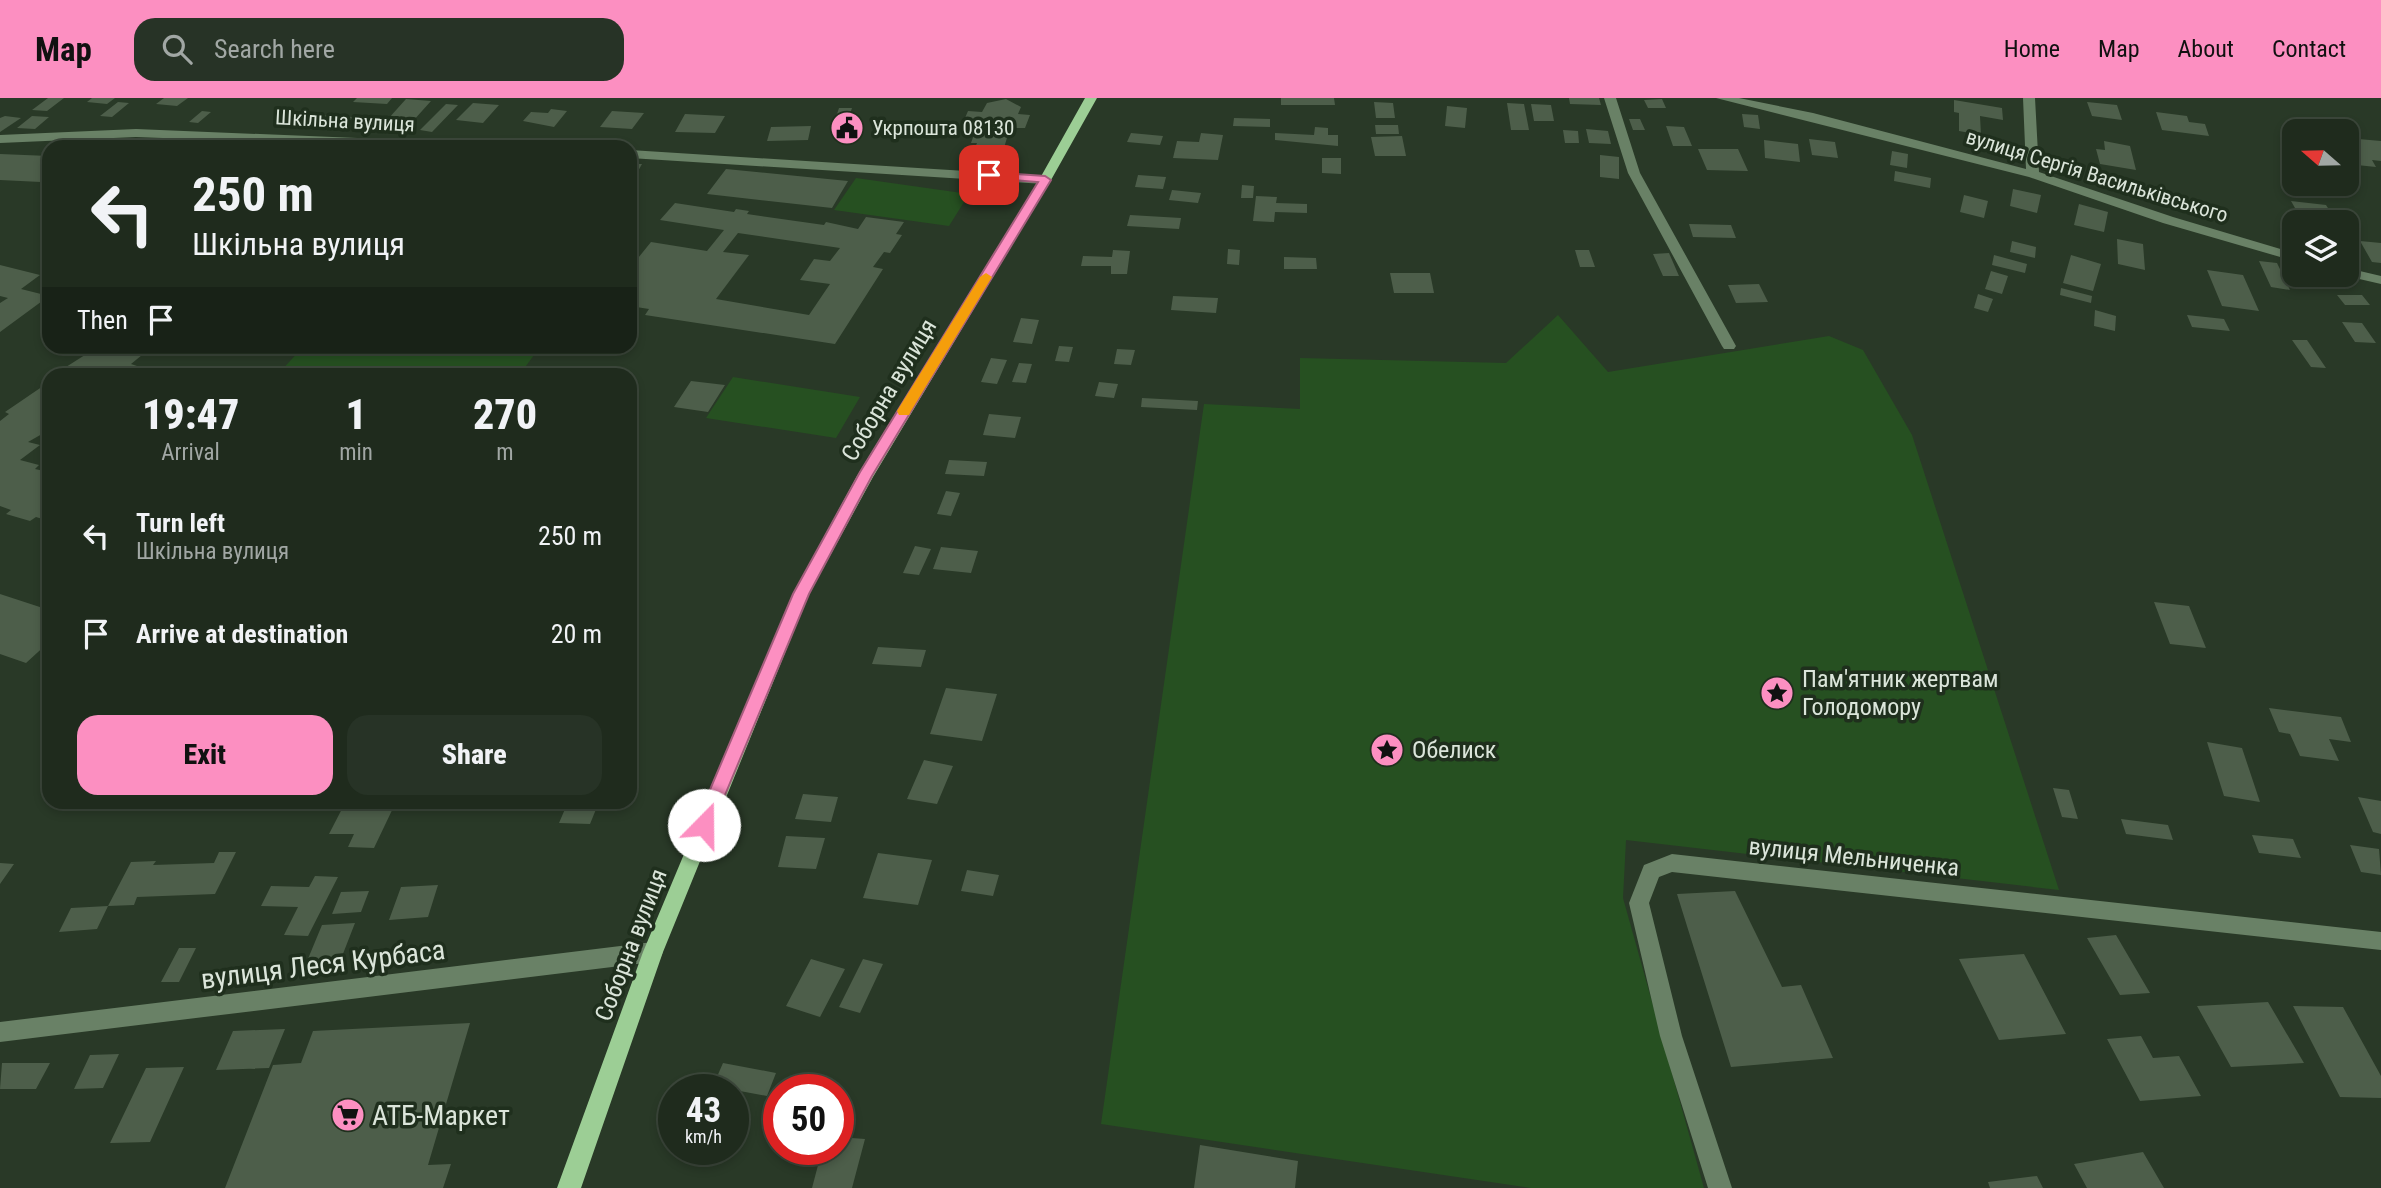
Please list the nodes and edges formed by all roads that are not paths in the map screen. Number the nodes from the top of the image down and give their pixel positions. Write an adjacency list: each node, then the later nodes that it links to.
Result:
1 (1091, 98): 9 (main road, Соборна вулиця)
2 (1610, 98): 13 (street)
3 (1723, 98): 8 (street, вулиця Сергія Васильківського)
4 (2029, 98): 8 (street)
5 (0, 139): 6 (street, Шкільна вулиця)
6 (317, 140)
7 (637, 154): 9 (street)
8 (2033, 174): 10 (street, вулиця Сергія Васильківського)
9 (1045, 180): 15 (main road, Соборна вулиця)
10 (2282, 253)
11 (2359, 275): 12 (street)
12 (2381, 280)
13 (1729, 346)
14 (2381, 941): 18 (street, вулиця Мельниченка)
15 (653, 952): 16 (street, вулиця Леся Курбаса); 17 (main road, Соборна вулиця)
16 (0, 1032)
17 (569, 1188)
18 (1720, 1188)

